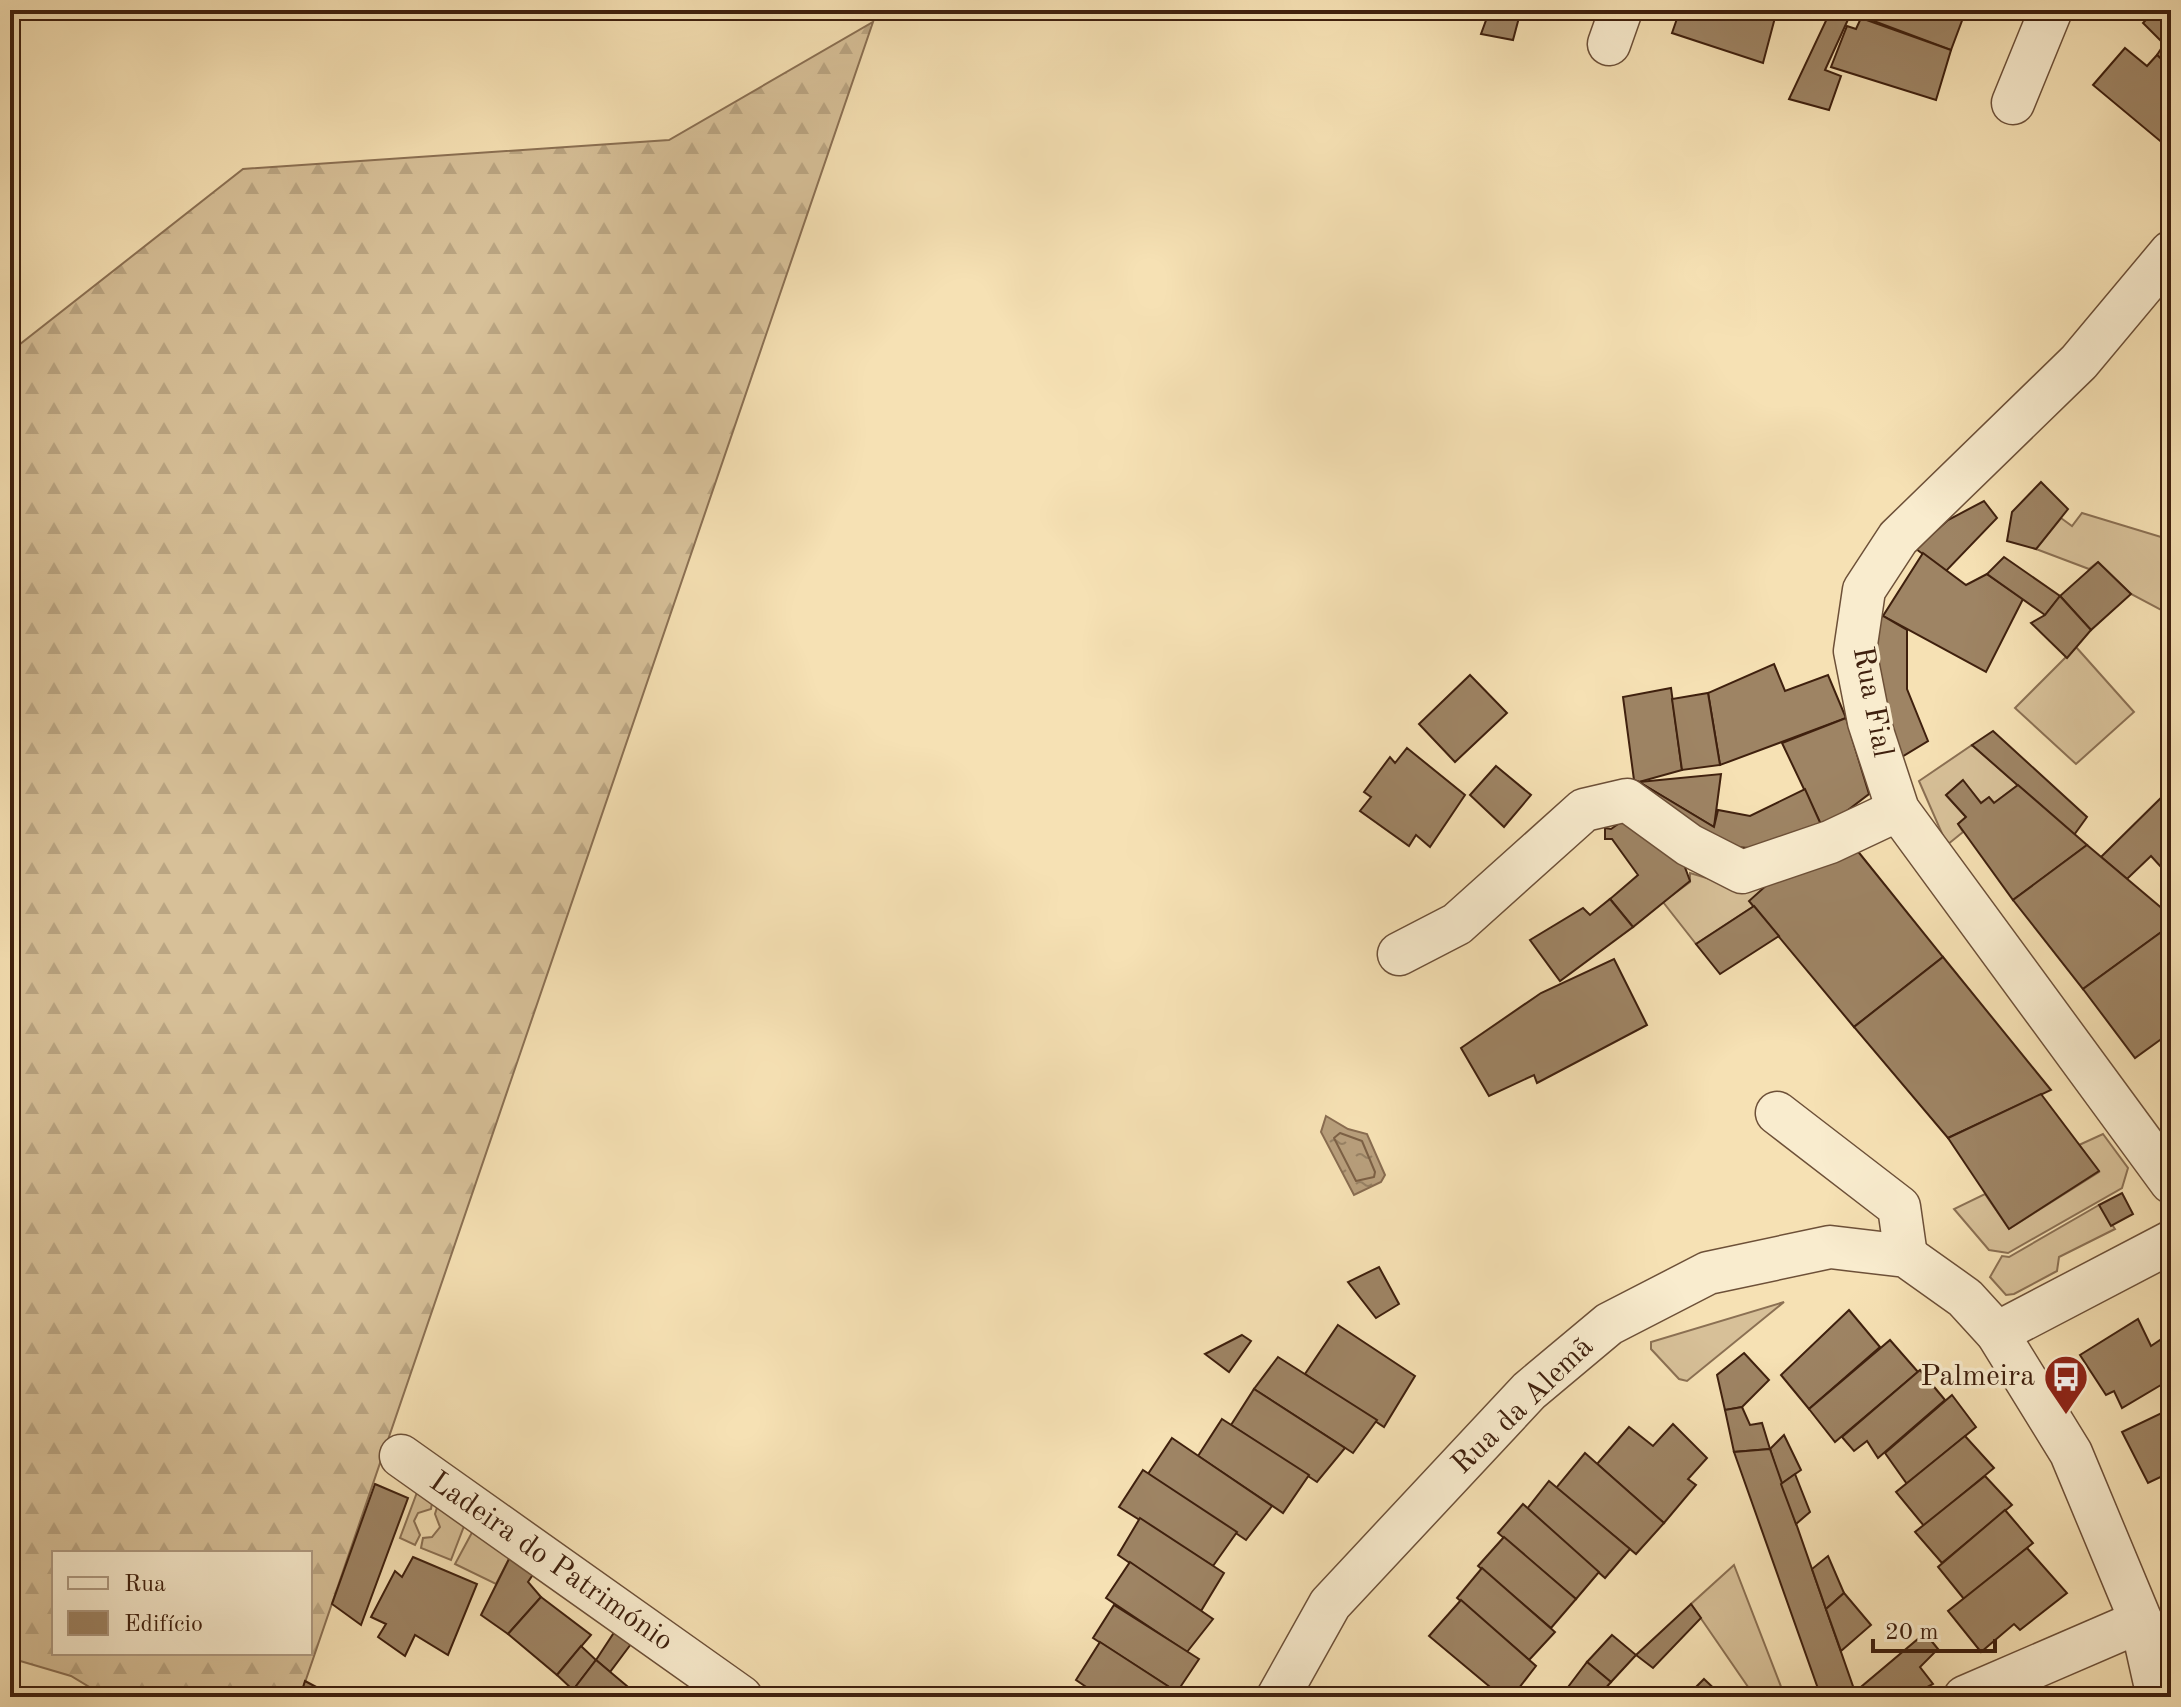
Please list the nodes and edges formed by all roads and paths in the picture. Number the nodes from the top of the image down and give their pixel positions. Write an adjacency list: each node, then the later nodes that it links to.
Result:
1 (2051, 10): 2 (street)
2 (2013, 103)
3 (2171, 252): 4 (street, Rua Fial)
4 (1898, 810): 5 (street); 7 (street, Rua Fial)
5 (1399, 954)
6 (1777, 1113): 9 (street)
7 (2171, 1182)
8 (2171, 1242): 10 (street)
9 (1906, 1256): 10 (street, Rua da Alemã); 14 (street, Rua da Alemã)
10 (1997, 1333): 12 (street, Rua da Alemã)
11 (401, 1456): 13 (street, Ladeira do Património)
12 (2141, 1621): 15 (street); 16 (street, Rua da Alemã)
13 (741, 1697)
14 (1278, 1697)
15 (1965, 1697)
16 (2158, 1697)

